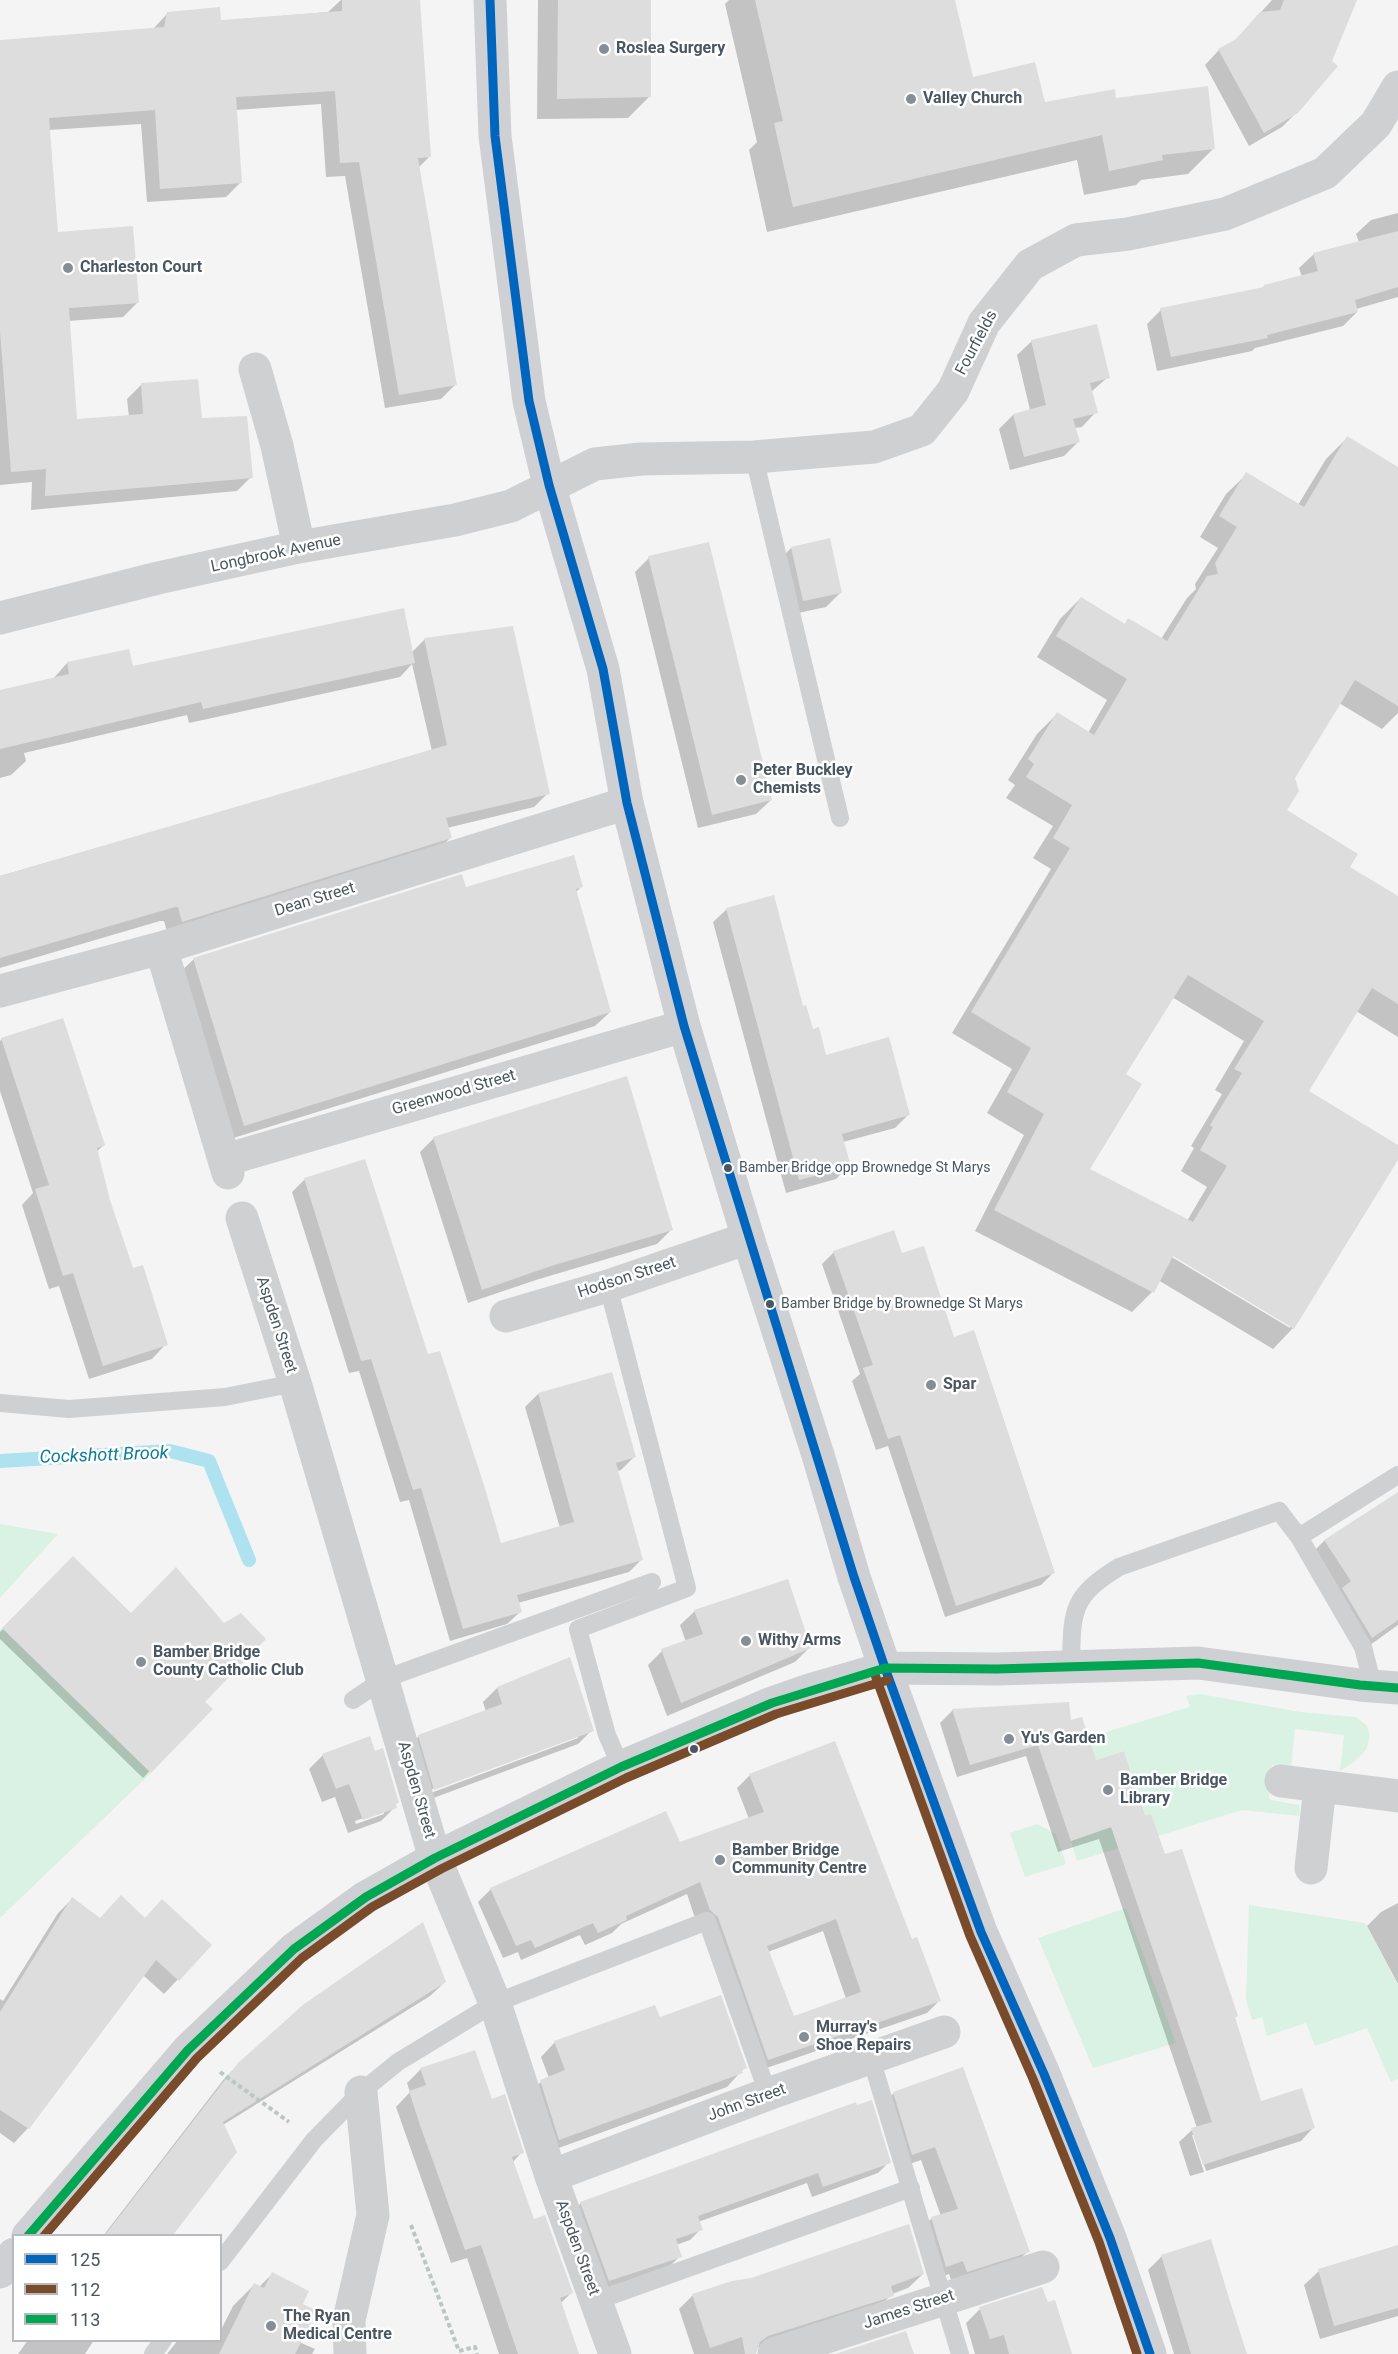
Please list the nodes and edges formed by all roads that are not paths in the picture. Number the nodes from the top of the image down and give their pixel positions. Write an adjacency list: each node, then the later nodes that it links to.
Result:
1 (490, 0): 5 (main road)
2 (1398, 87): 4 (street, Fourfields)
3 (255, 369): 6 (street)
4 (754, 457): 5 (street, Fourfields); 9 (lane)
5 (549, 485): 6 (street, Longbrook Avenue); 8 (main road)
6 (299, 547): 7 (street, Longbrook Avenue)
7 (0, 618)
8 (627, 803): 10 (street, Dean Street); 12 (main road)
9 (840, 818)
10 (161, 948): 11 (street, Dean Street); 12 (street, Greenwood Street)
11 (0, 991)
12 (684, 1026): 14 (main road)
13 (242, 1218): 17 (street, Aspden Street)
14 (748, 1238): 15 (street, Hodson Street); 23 (main road)
15 (608, 1286): 16 (street, Hodson Street); 27 (lane)
16 (506, 1316)
17 (295, 1383): 18 (lane); 24 (street, Aspden Street)
18 (0, 1402)
19 (1398, 1475): 20 (lane)
20 (1299, 1537): 22 (lane); 25 (lane)
21 (652, 1582): 24 (lane)
22 (1071, 1667): 23 (main road); 25 (main road)
23 (885, 1668): 27 (main road); 51 (main road)
24 (384, 1679): 26 (lane); 31 (street, Aspden Street)
25 (1386, 1687)
26 (352, 1700)
27 (621, 1767): 31 (main road)
28 (1281, 1781): 29 (street)
29 (1320, 1786): 30 (street); 32 (street)
30 (1398, 1796)
31 (435, 1858): 33 (street, Aspden Street); 40 (main road)
32 (1311, 1868)
33 (495, 2003): 36 (lane); 37 (lane); 38 (street, Aspden Street)
34 (944, 2032): 35 (street, John Street)
35 (871, 2058): 37 (street, John Street); 39 (lane)
36 (361, 2091): 42 (lane); 47 (street)
37 (768, 2094): 38 (street, John Street)
38 (551, 2176): 46 (street, Aspden Street)
39 (911, 2188): 45 (lane); 46 (lane)
40 (29, 2234)
41 (12, 2257): 44 (main road)
42 (222, 2259)
43 (1043, 2267): 45 (street, James Street)
44 (0, 2272)
45 (944, 2298): 49 (street, James Street); 50 (lane)
46 (596, 2301): 48 (street, Aspden Street)
47 (350, 2354)
48 (615, 2354)
49 (774, 2354)
50 (960, 2354)
51 (1150, 2354)

